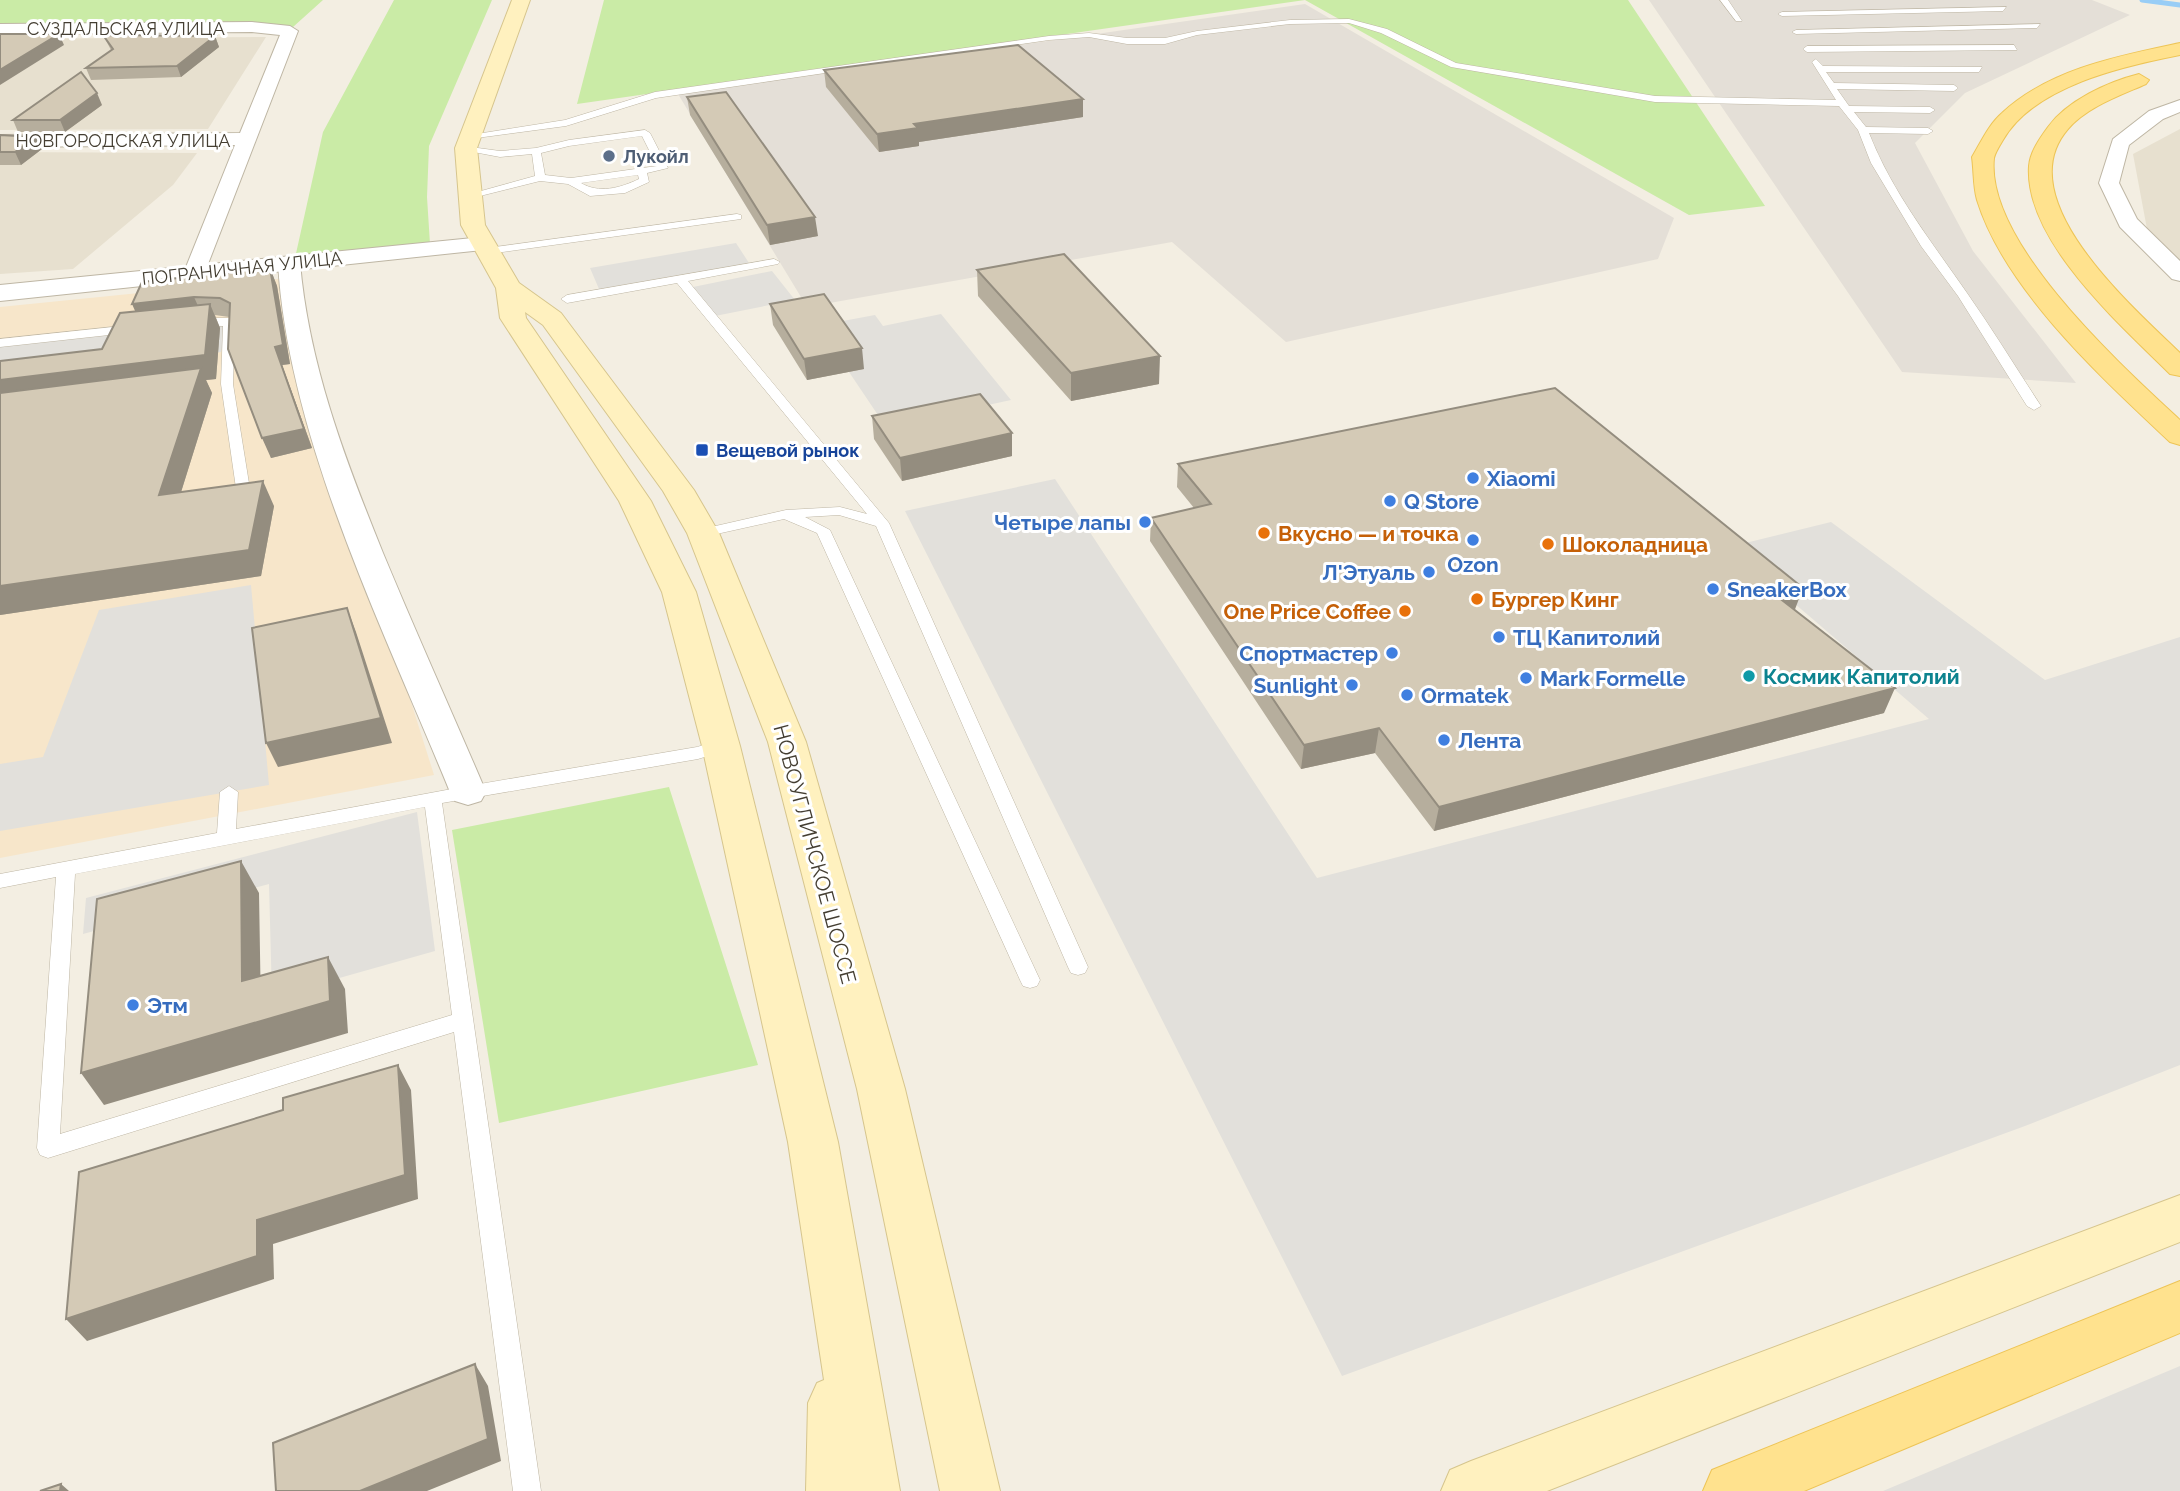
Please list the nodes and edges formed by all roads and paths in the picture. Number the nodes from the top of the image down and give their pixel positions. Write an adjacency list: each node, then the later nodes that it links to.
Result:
1 (521, 0): 23 (main road, НОВОУГЛИЧСКОЕ ШОССЕ)
2 (1724, 0): 4 (lane)
3 (2003, 9): 7 (lane)
4 (1739, 19)
5 (2037, 26): 7 (lane)
6 (0, 29): 21 (street, СУЗДАЛЬСКАЯ УЛИЦА)
7 (1796, 33): 9 (lane)
8 (2014, 48): 9 (lane)
9 (1807, 49): 11 (lane)
10 (2180, 49): 44 (main road)
11 (1821, 69): 12 (lane); 14 (lane)
12 (1979, 69)
13 (2180, 69): 42 (main road)
14 (1831, 86): 15 (lane); 16 (lane)
15 (1954, 88)
16 (1844, 106): 18 (lane); 19 (lane); 23 (lane)
17 (2180, 106): 34 (street)
18 (1930, 110)
19 (1863, 130): 20 (lane); 43 (lane)
20 (1928, 131)
21 (246, 139): 22 (street, НОВГОРОДСКАЯ УЛИЦА); 33 (street)
22 (0, 141)
23 (468, 142): 24 (lane); 28 (main road, НОВОУГЛИЧСКОЕ ШОССЕ)
24 (536, 151): 25 (lane); 26 (lane)
25 (641, 171): 27 (lane); 27 (lane)
26 (540, 178): 27 (lane); 28 (lane)
27 (571, 180)
28 (468, 196): 30 (main road, НОВОУГЛИЧСКОЕ ШОССЕ)
29 (737, 218): 30 (lane)
30 (486, 248): 32 (street, ПОГРАНИЧНАЯ УЛИЦА); 36 (main road, НОВОУГЛИЧСКОЕ ШОССЕ)
31 (774, 262): 35 (lane)
32 (289, 263): 33 (street, ПОГРАНИЧНАЯ УЛИЦА); 51 (street)
33 (195, 272): 37 (street, ПОГРАНИЧНАЯ УЛИЦА)
34 (2180, 274)
35 (680, 279): 38 (lane); 47 (lane)
36 (509, 288): 48 (main road, НОВОУГЛИЧСКОЕ ШОССЕ); 49 (main road, НОВОУГЛИЧСКОЕ ШОССЕ)
37 (0, 293)
38 (566, 299)
39 (181, 324): 45 (lane)
40 (134, 325): 41 (lane)
41 (0, 343)
42 (2180, 368)
43 (2034, 406)
44 (2180, 436)
45 (245, 502)
46 (786, 514): 47 (lane); 48 (lane); 57 (lane)
47 (882, 523): 56 (lane)
48 (703, 533): 62 (main road, НОВОУГЛИЧСКОЕ ШОССЕ)
49 (721, 746): 51 (lane); 60 (main road, НОВОУГЛИЧСКОЕ ШОССЕ)
50 (229, 792): 53 (lane)
51 (468, 792): 52 (lane)
52 (433, 801): 53 (lane); 58 (lane)
53 (226, 839): 54 (lane)
54 (65, 868): 55 (lane); 58 (lane)
55 (0, 881)
56 (1078, 967)
57 (1030, 980)
58 (464, 1020): 63 (lane)
59 (2180, 1218): 66 (main road)
60 (838, 1293): 64 (main road); 65 (main road, НОВОУГЛИЧСКОЕ ШОССЕ)
61 (2180, 1307): 67 (main road)
62 (974, 1478)
63 (527, 1491)
64 (836, 1491)
65 (870, 1491)
66 (1471, 1491)
67 (1733, 1491)

